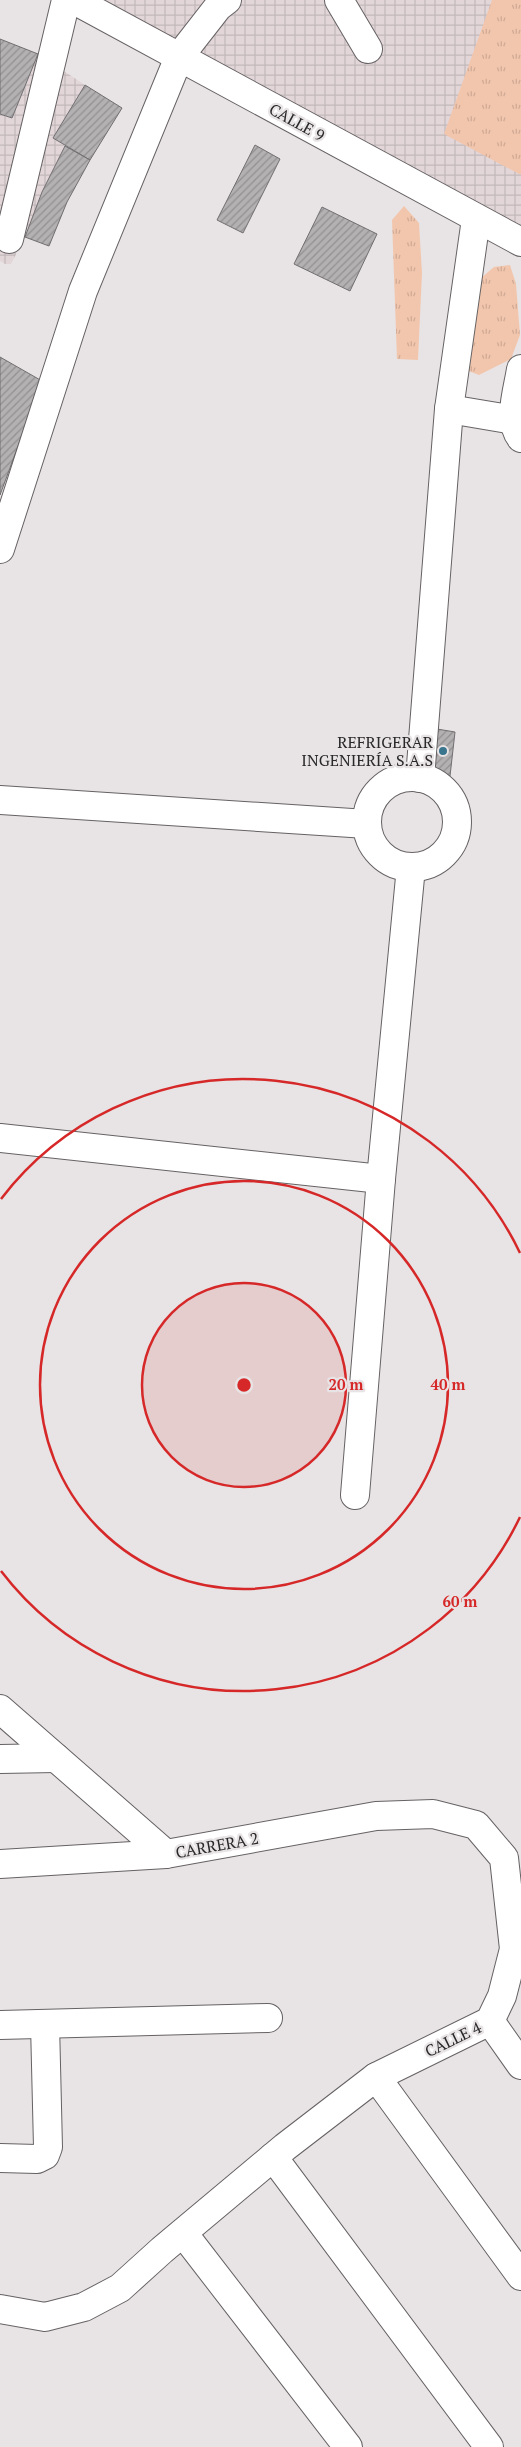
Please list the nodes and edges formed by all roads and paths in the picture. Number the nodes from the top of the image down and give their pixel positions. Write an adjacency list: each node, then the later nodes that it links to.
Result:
1 (66, 0): 8 (street)
2 (74, 0): 6 (street, CALLE 9)
3 (227, 0): 6 (street)
4 (338, 0): 5 (street)
5 (368, 49)
6 (179, 57): 7 (street, CALLE 9); 13 (street)
7 (476, 219): 9 (street, CALLE 9); 11 (street)
8 (9, 239)
9 (521, 242)
10 (521, 369): 12 (street)
11 (448, 410): 12 (street); 14 (street)
12 (517, 429)
13 (1, 544)
14 (420, 778): 16 (street); 17 (street)
15 (0, 800): 16 (street)
16 (367, 824): 17 (street)
17 (412, 867): 19 (street)
18 (0, 1138): 19 (street)
19 (381, 1179): 20 (street)
20 (354, 1496)
21 (0, 1709): 22 (street)
22 (56, 1758): 23 (street); 25 (street)
23 (0, 1759)
24 (433, 1814): 25 (street, CARRERA 2); 28 (street, CALLE 4)
25 (166, 1854): 26 (street, CARRERA 2)
26 (0, 1864)
27 (268, 2018): 29 (street)
28 (490, 2021): 31 (street); 32 (street, CALLE 4)
29 (44, 2024): 30 (street); 34 (street)
30 (0, 2025)
31 (521, 2065)
32 (376, 2077): 33 (street, CALLE 4); 36 (street)
33 (273, 2157): 35 (street, CALLE 4); 39 (street)
34 (0, 2158)
35 (183, 2233): 37 (street, CALLE 4); 38 (street)
36 (521, 2276)
37 (0, 2309)
38 (348, 2447)
39 (489, 2447)

